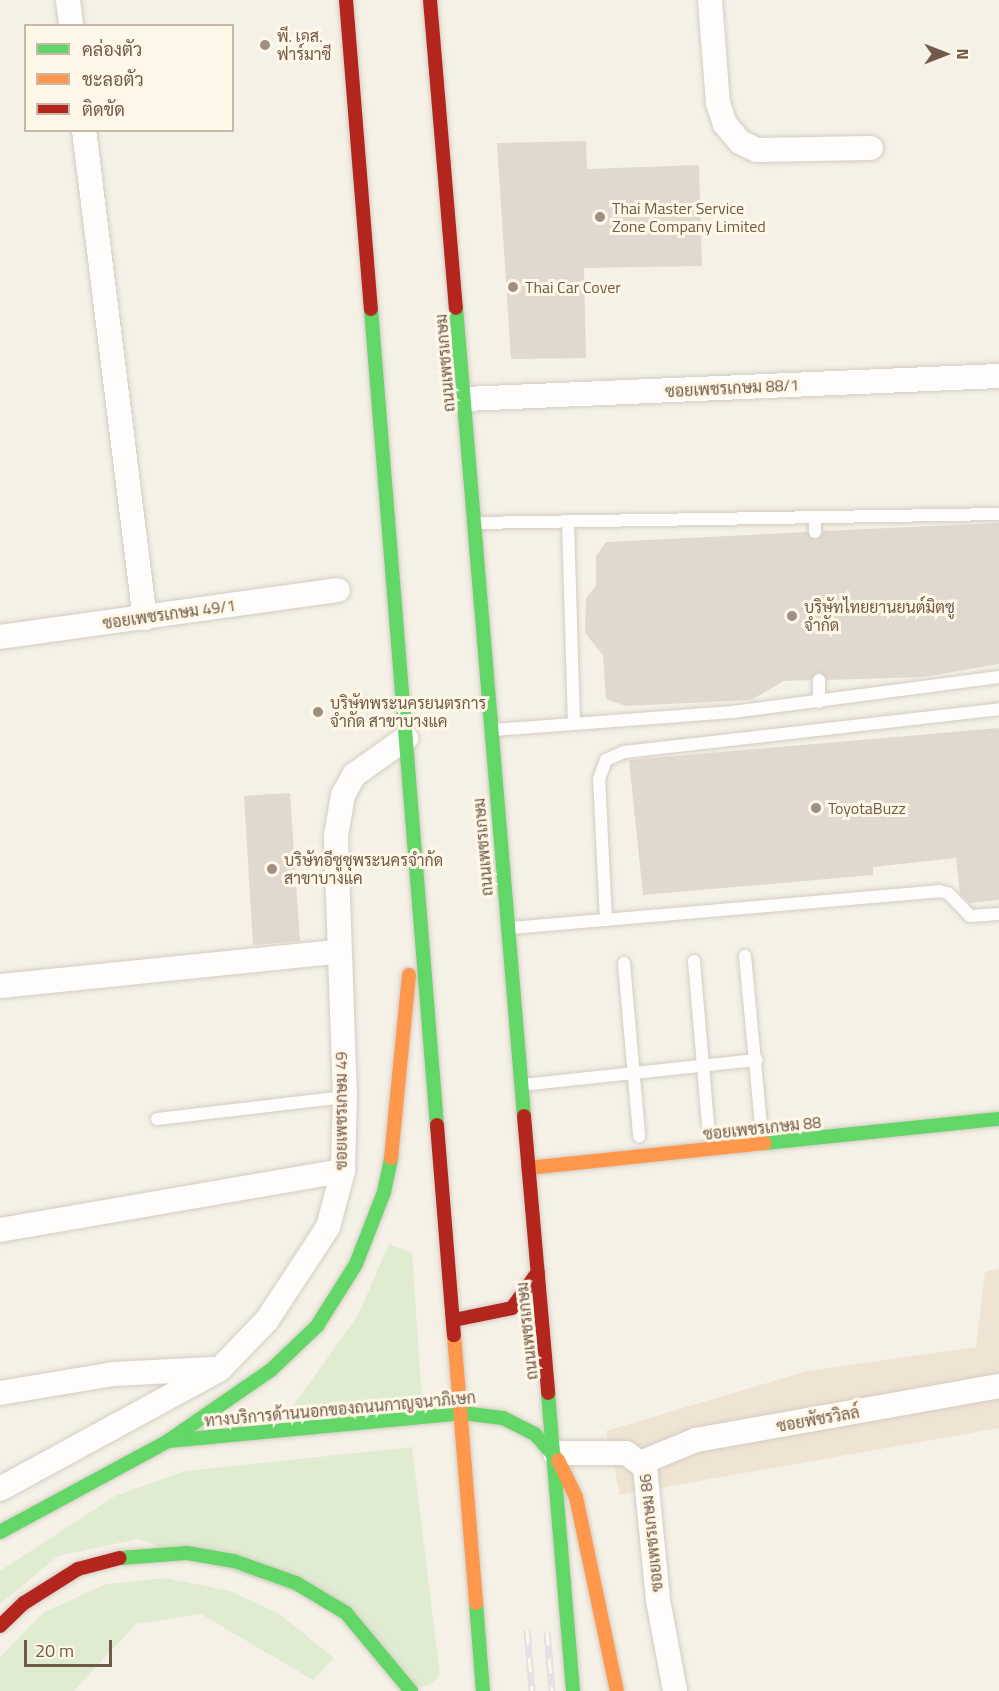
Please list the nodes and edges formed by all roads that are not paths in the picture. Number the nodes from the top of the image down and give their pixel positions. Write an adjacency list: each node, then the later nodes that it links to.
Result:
1 (68, 0): 5 (street)
2 (346, 0): 24 (main road)
3 (430, 0): 9 (main road, ถนนเพชรเกษม)
4 (710, 0): 7 (street)
5 (71, 24)
6 (84, 132): 16 (street)
7 (871, 148)
8 (999, 376): 9 (street, ซอยเพชรเกษม 88/1)
9 (465, 399): 13 (main road, ถนนเพชรเกษม)
10 (999, 514): 11 (lane)
11 (815, 518): 12 (lane); 14 (lane)
12 (568, 522): 13 (lane); 22 (lane)
13 (473, 523): 23 (main road, ถนนเพชรเกษม)
14 (815, 532)
15 (338, 590): 16 (street, ซอยเพชรเกษม 49/1)
16 (145, 618): 17 (street, ซอยเพชรเกษม 49/1)
17 (0, 637)
18 (999, 677): 20 (lane)
19 (819, 680): 20 (lane)
20 (819, 702): 22 (lane)
21 (999, 709): 27 (lane)
22 (574, 723): 23 (lane)
23 (489, 730): 28 (main road, ถนนเพชรเกษม)
24 (406, 738): 25 (main road); 29 (street, ซอยเพชรเกษม 49)
25 (415, 854): 48 (main road); 53 (main road)
26 (999, 914): 27 (lane)
27 (606, 920): 28 (lane)
28 (507, 928): 37 (main road, ถนนเพชรเกษม)
29 (336, 952): 33 (street); 38 (street, ซอยเพชรเกษม 49)
30 (744, 956): 34 (lane)
31 (694, 961): 35 (lane)
32 (624, 963): 36 (lane)
33 (0, 986)
34 (757, 1060): 35 (lane); 42 (lane)
35 (704, 1066): 36 (lane); 41 (lane)
36 (632, 1074): 37 (lane); 43 (lane)
37 (521, 1085): 44 (main road, ถนนเพชรเกษม)
38 (345, 1097): 39 (lane); 45 (street, ซอยเพชรเกษม 49)
39 (157, 1119)
40 (999, 1119): 44 (main road, ซอยเพชรเกษม 88)
41 (708, 1124)
42 (761, 1124)
43 (639, 1136)
44 (528, 1168): 47 (main road, ถนนเพชรเกษม)
45 (343, 1171): 46 (street); 49 (street, ซอยเพชรเกษม 49)
46 (0, 1230)
47 (538, 1272): 48 (main road); 54 (main road, ถนนเพชรเกษม)
48 (454, 1320): 52 (main road)
49 (220, 1369): 51 (street); 56 (street, ซอยเพชรเกษม 49)
50 (999, 1386): 55 (street, ซอยพัชรวิลล์)
51 (0, 1393)
52 (462, 1413): 53 (main road, ทางบริการด้านนอกของถนนกาญจนาภิเษก); 54 (main road, ทางบริการด้านนอกของถนนกาญจนาภิเษก); 60 (main road)
53 (168, 1441): 57 (main road, ทางบริการด้านนอกของถนนกาญจนาภิเษก)
54 (555, 1453): 55 (street, ซอยเพชรเกษม 86); 61 (main road, ถนนเพชรเกษม); 62 (main road, ทางบริการด้านนอกของถนนกาญจนาภิเษก)
55 (640, 1463): 63 (street, ซอยเพชรเกษม 86)
56 (0, 1490)
57 (0, 1533)
58 (0, 1626): 59 (main road)
59 (411, 1691)
60 (483, 1691)
61 (573, 1691)
62 (617, 1691)
63 (675, 1691)

